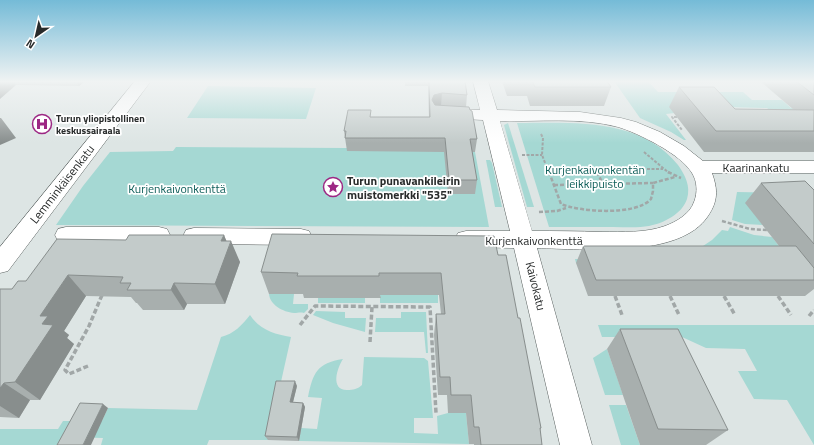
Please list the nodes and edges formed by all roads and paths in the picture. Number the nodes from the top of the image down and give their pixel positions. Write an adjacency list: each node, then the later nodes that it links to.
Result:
1 (126, 102): 27 (street, Lemminkäisenkatu)
2 (486, 102): 4 (street, Kaivokatu)
3 (441, 112): 4 (street)
4 (490, 116): 12 (street); 26 (street, Kaivokatu)
5 (535, 134): 6 (path)
6 (541, 134): 7 (path); 10 (path)
7 (547, 134)
8 (642, 151): 15 (path)
9 (522, 155): 10 (path)
10 (542, 155): 13 (path)
11 (814, 167): 12 (street, Kaarinankatu)
12 (699, 168): 26 (street, Kurjenkaivonkenttä)
13 (548, 169): 14 (path); 18 (path)
14 (595, 169): 15 (path); 17 (path)
15 (663, 169): 16 (path)
16 (653, 183): 17 (path); 19 (path)
17 (603, 184): 18 (path)
18 (554, 185): 19 (path)
19 (566, 208): 20 (path)
20 (539, 212)
21 (722, 221): 22 (path)
22 (767, 230)
23 (66, 234): 24 (street)
24 (325, 238)
25 (449, 239): 26 (street, Kurjenkaivonkenttä)
26 (524, 241): 46 (street, Kaivokatu)
27 (4, 255)
28 (103, 293): 44 (path)
29 (615, 296): 35 (path)
30 (670, 296): 36 (path)
31 (724, 296): 37 (path)
32 (778, 296): 38 (path)
33 (372, 307): 40 (path); 42 (path); 43 (path)
34 (814, 310): 39 (path)
35 (622, 315)
36 (679, 315)
37 (735, 315)
38 (791, 315)
39 (809, 316)
40 (430, 317): 41 (path); 45 (path)
41 (435, 317)
42 (300, 325)
43 (370, 342)
44 (88, 366)
45 (436, 413)
46 (576, 445)

